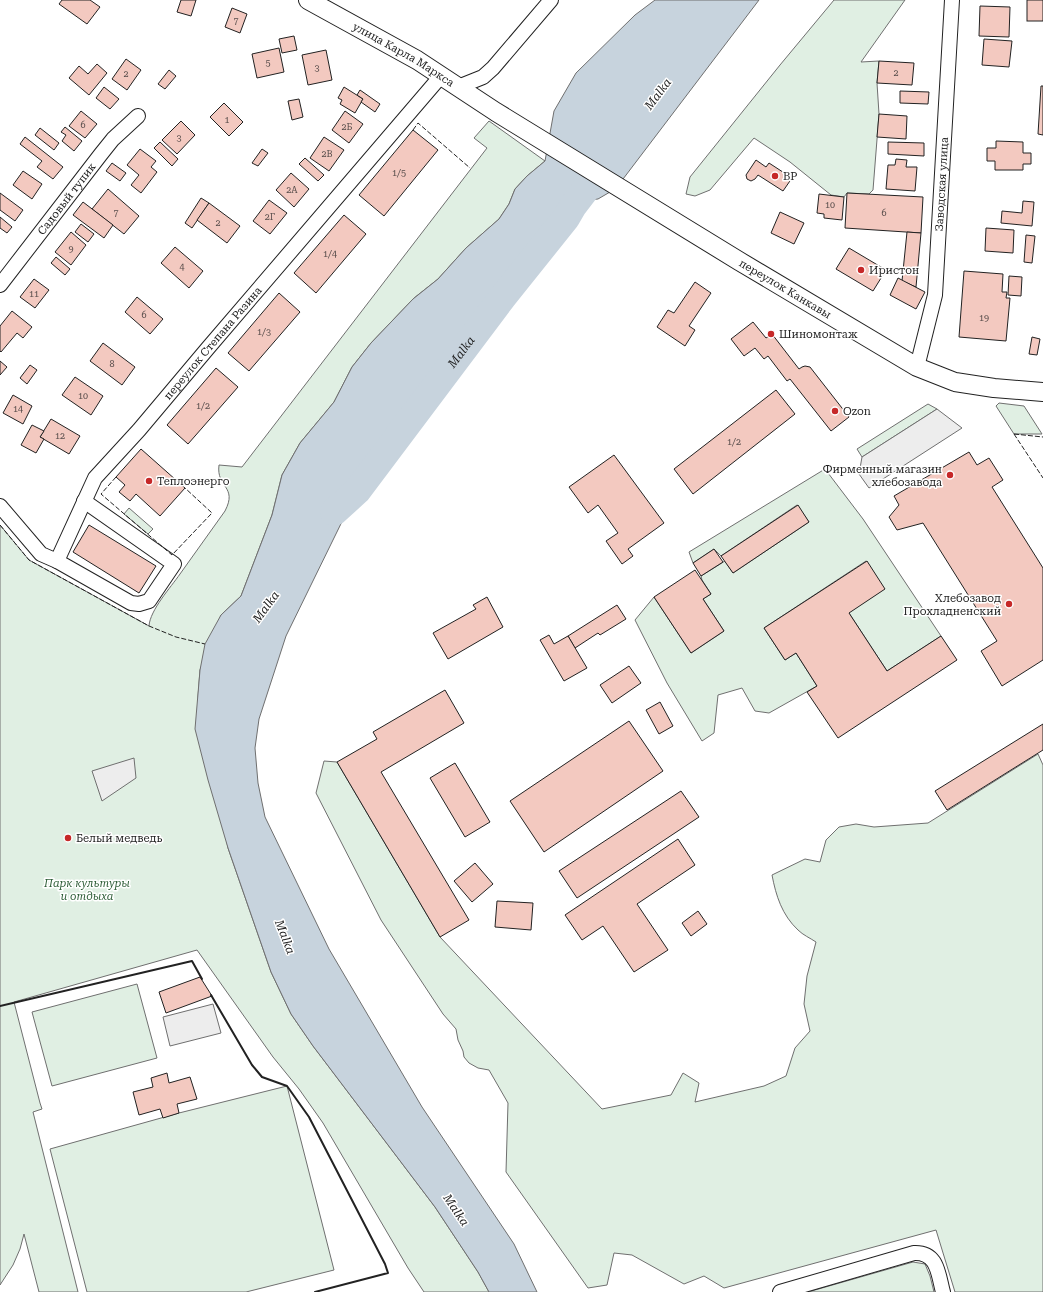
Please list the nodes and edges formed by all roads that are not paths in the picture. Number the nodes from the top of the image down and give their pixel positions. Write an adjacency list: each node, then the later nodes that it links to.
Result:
1 (308, 0): 4 (street, улица Карла Маркса)
2 (552, 0): 5 (street)
3 (952, 0): 9 (street, Заводская улица)
4 (441, 76): 5 (street, улица Карла Маркса); 11 (street, переулок Степана Разина)
5 (458, 87): 7 (street, улица Карла Маркса)
6 (138, 116): 8 (street, Садовый тупик)
7 (646, 204): 9 (street, переулок Канкавы)
8 (0, 285)
9 (917, 366): 10 (street, переулок Канкавы)
10 (1043, 392)
11 (84, 501): 13 (street, переулок Степана Разина); 13 (street)
12 (0, 506): 13 (street)
13 (57, 561)
14 (780, 1292): 15 (street)
15 (943, 1292)

